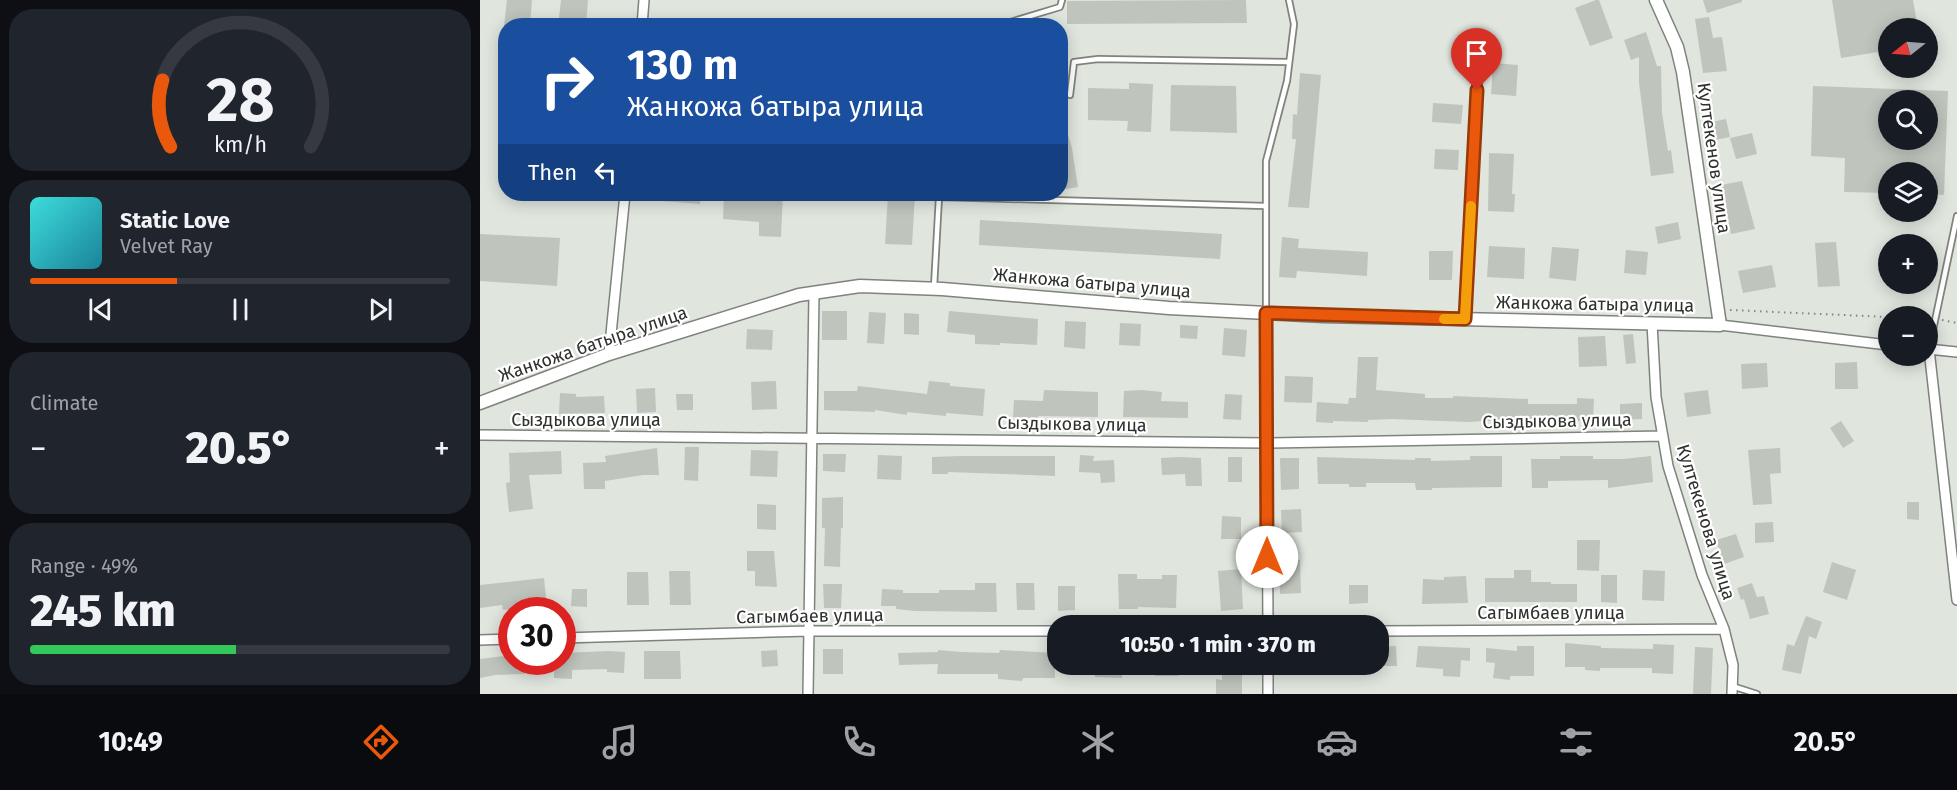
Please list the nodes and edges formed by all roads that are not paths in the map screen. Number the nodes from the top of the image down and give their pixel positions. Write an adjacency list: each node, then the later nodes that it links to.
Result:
1 (644, 0): 5 (street)
2 (1062, 0): 6 (lane)
3 (1289, 0): 7 (lane)
4 (1656, 0): 21 (street, Култекенов улица)
5 (643, 18)
6 (1024, 18)
7 (1289, 62): 9 (lane); 13 (lane)
8 (1478, 67): 19 (street)
9 (1070, 96)
10 (1068, 199): 13 (lane)
11 (624, 201): 25 (street)
12 (939, 201): 15 (lane)
13 (1266, 206): 18 (lane)
14 (1957, 216): 17 (lane)
15 (934, 289): 16 (street, Жанкожа батыра улица); 18 (street, Жанкожа батыра улица)
16 (814, 293): 25 (street, Жанкожа батыра улица); 30 (street)
17 (1937, 306)
18 (1266, 313): 19 (street, Жанкожа батыра улица); 31 (street)
19 (1465, 319): 20 (street, Жанкожа батыра улица)
20 (1652, 323): 21 (street, Жанкожа батыра улица); 29 (street, Култекенова улица)
21 (1720, 325): 22 (street)
22 (1878, 344)
23 (1938, 350): 24 (street)
24 (1957, 352)
25 (609, 354): 27 (street, Жанкожа батыра улица)
26 (1930, 366): 32 (street)
27 (480, 403)
28 (480, 435): 30 (street, Сыздыкова улица)
29 (1663, 436): 31 (street, Сыздыкова улица); 34 (street, Култекенова улица)
30 (812, 438): 31 (street, Сыздыкова улица); 35 (street)
31 (1267, 443): 33 (street)
32 (1957, 600)
33 (1268, 615)
34 (1724, 629): 37 (street, Сагымбаев улица); 42 (street, Култекенова улица)
35 (809, 631): 36 (street, Сагымбаев улица); 38 (street, Сагымбаев улица); 43 (street)
36 (1047, 631)
37 (1389, 631)
38 (576, 638)
39 (498, 639): 40 (street)
40 (480, 640)
41 (1268, 675): 44 (street)
42 (1732, 690): 45 (lane)
43 (808, 694)
44 (1268, 694)
45 (1757, 694)

